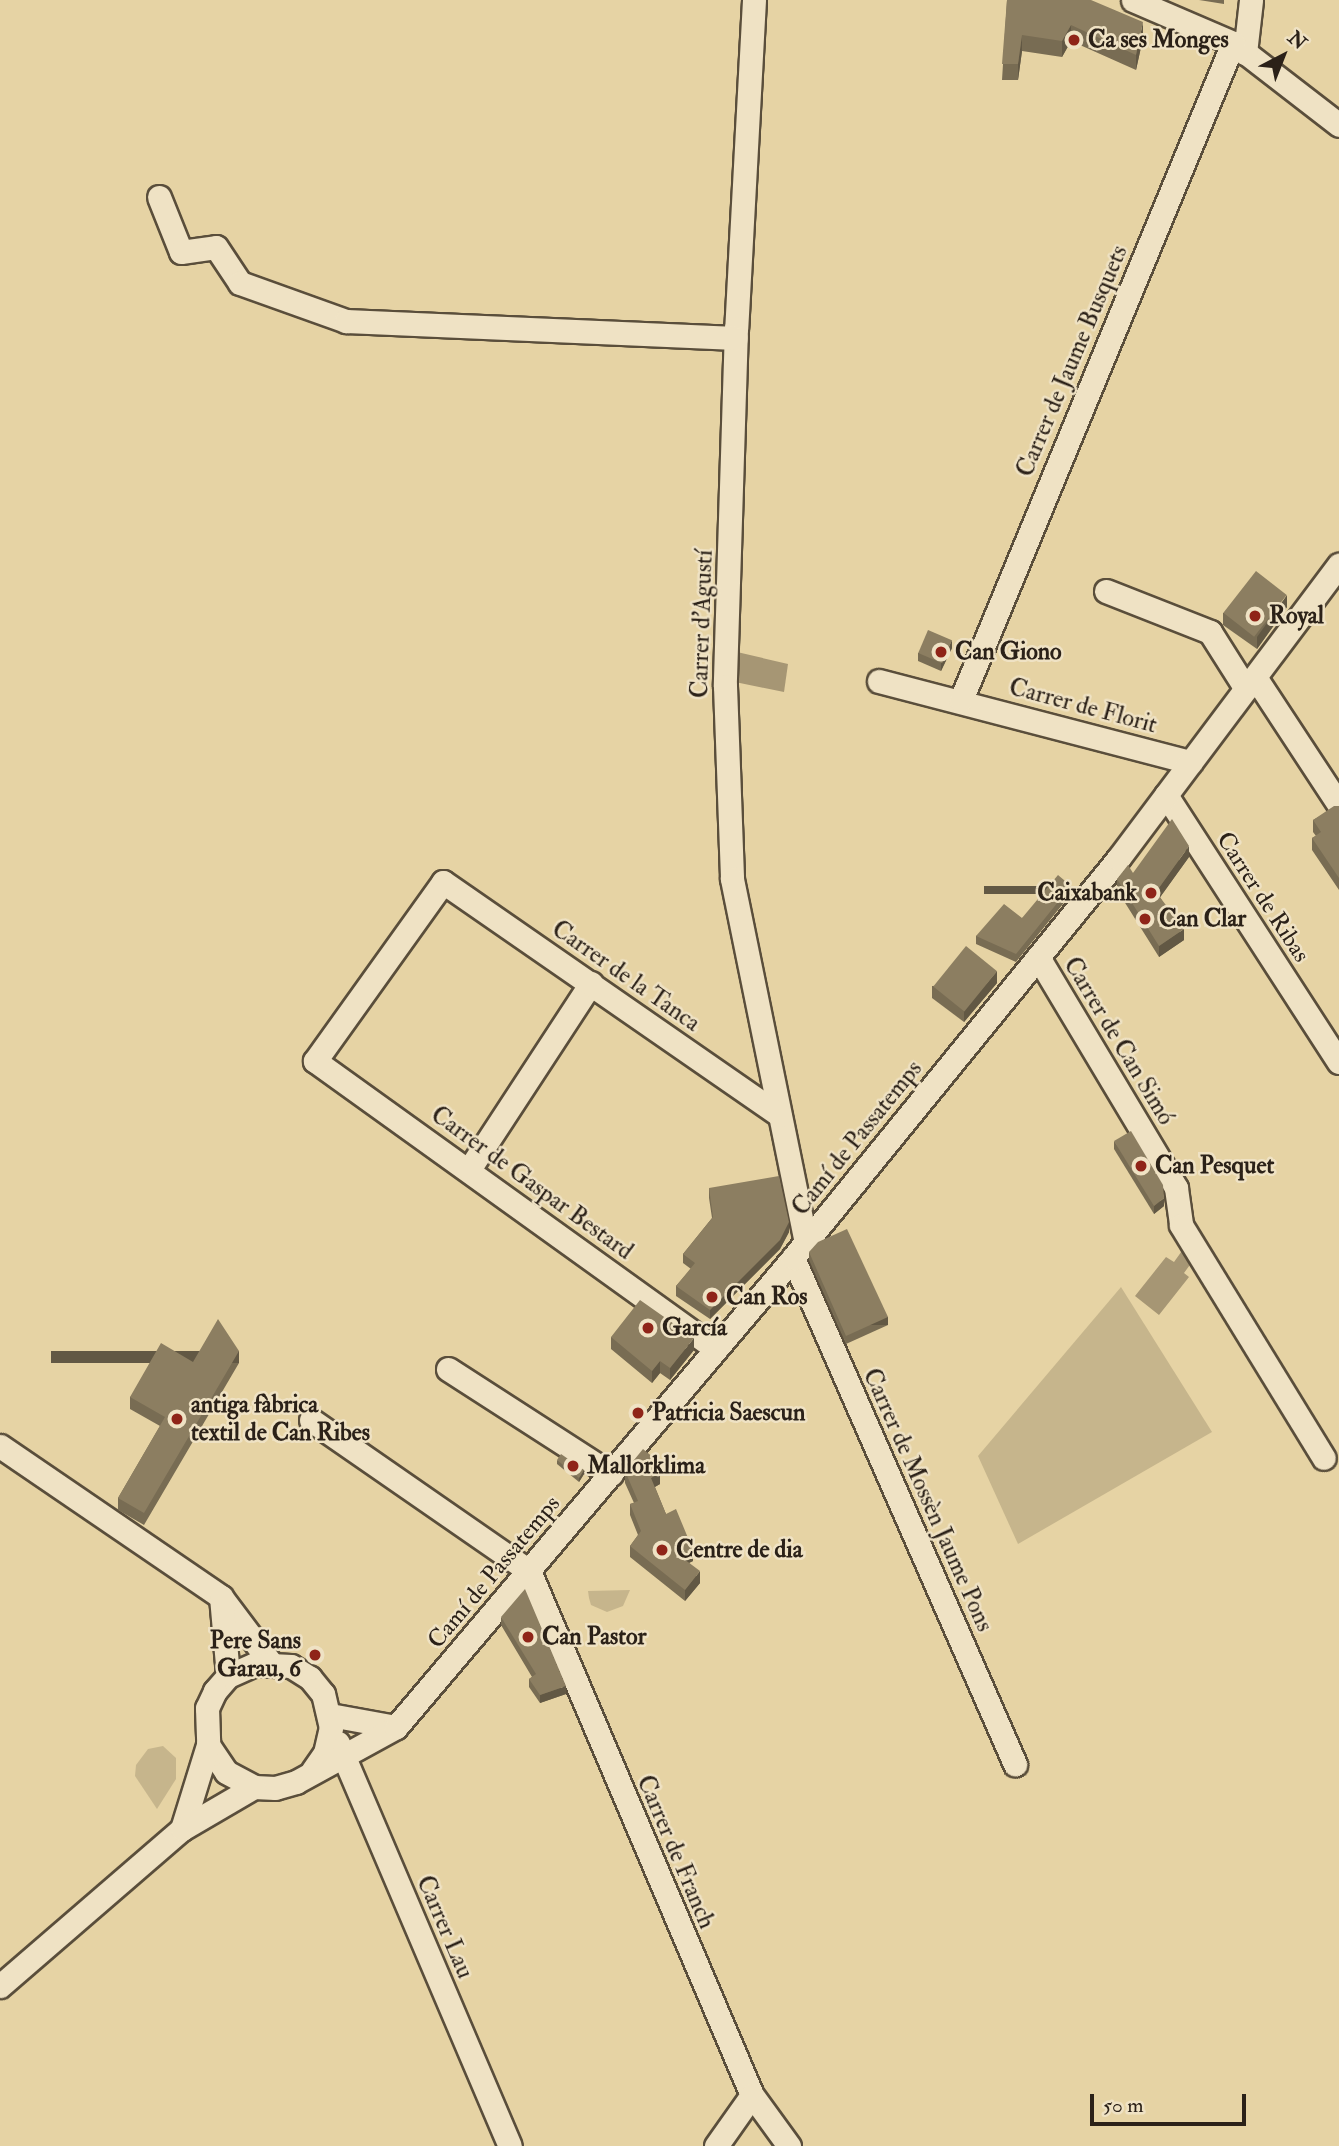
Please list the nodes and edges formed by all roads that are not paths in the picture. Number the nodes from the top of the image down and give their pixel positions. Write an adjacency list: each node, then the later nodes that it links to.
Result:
1 (754, 0): 7 (street, Carrer d'Agustí)
2 (1133, 0): 4 (street)
3 (1251, 0): 4 (street, Carrer de Jaume Busquets)
4 (1239, 48): 5 (street); 12 (street, Carrer de Jaume Busquets)
5 (1339, 125)
6 (159, 197): 7 (street)
7 (736, 338): 20 (street, Carrer d'Agustí)
8 (1339, 565): 11 (street, Camí de Passatemps)
9 (1106, 590): 11 (street)
10 (879, 681): 12 (street, Carrer de Florit)
11 (1251, 683): 13 (street, Camí de Passatemps); 15 (street)
12 (961, 700): 13 (street, Carrer de Florit)
13 (1191, 762): 14 (street, Camí de Passatemps)
14 (1166, 796): 16 (street, Camí de Passatemps); 19 (street, Carrer de Ribas)
15 (1339, 805)
16 (1038, 957): 22 (street, Camí de Passatemps); 27 (street, Carrer de Can Simó)
17 (591, 983): 18 (street, Carrer de la Tanca); 20 (street, Carrer de la Tanca); 21 (street)
18 (316, 1061): 21 (street, Carrer de Gaspar Bestard)
19 (1339, 1062)
20 (779, 1115): 22 (street, Carrer d'Agustí)
21 (470, 1168): 23 (street, Carrer de Gaspar Bestard)
22 (800, 1250): 23 (street, Camí de Passatemps); 37 (street, Carrer de Mossèn Jaume Pons)
23 (716, 1349): 28 (street, Camí de Passatemps)
24 (448, 1369): 28 (street)
25 (311, 1420): 29 (street)
26 (0, 1446): 30 (street)
27 (1324, 1458)
28 (611, 1474): 29 (street, Camí de Passatemps)
29 (529, 1571): 34 (street, Camí de Passatemps); 42 (street, Carrer de Franch)
30 (221, 1597): 31 (street); 32 (street)
31 (270, 1662): 32 (street); 33 (street)
32 (228, 1676): 35 (street)
33 (331, 1721): 34 (street); 36 (street, Carrer Lau); 38 (street)
34 (396, 1727): 36 (street, Camí de Passatemps)
35 (208, 1745): 39 (street); 40 (street)
36 (344, 1757): 38 (street, Camí de Passatemps); 43 (street, Carrer Lau)
37 (1015, 1764)
38 (313, 1770): 39 (street)
39 (254, 1787): 40 (street)
40 (182, 1829): 41 (street)
41 (0, 1986)
42 (751, 2095): 44 (street); 45 (street, Carrer de Franch)
43 (510, 2146)
44 (716, 2146)
45 (789, 2146)

